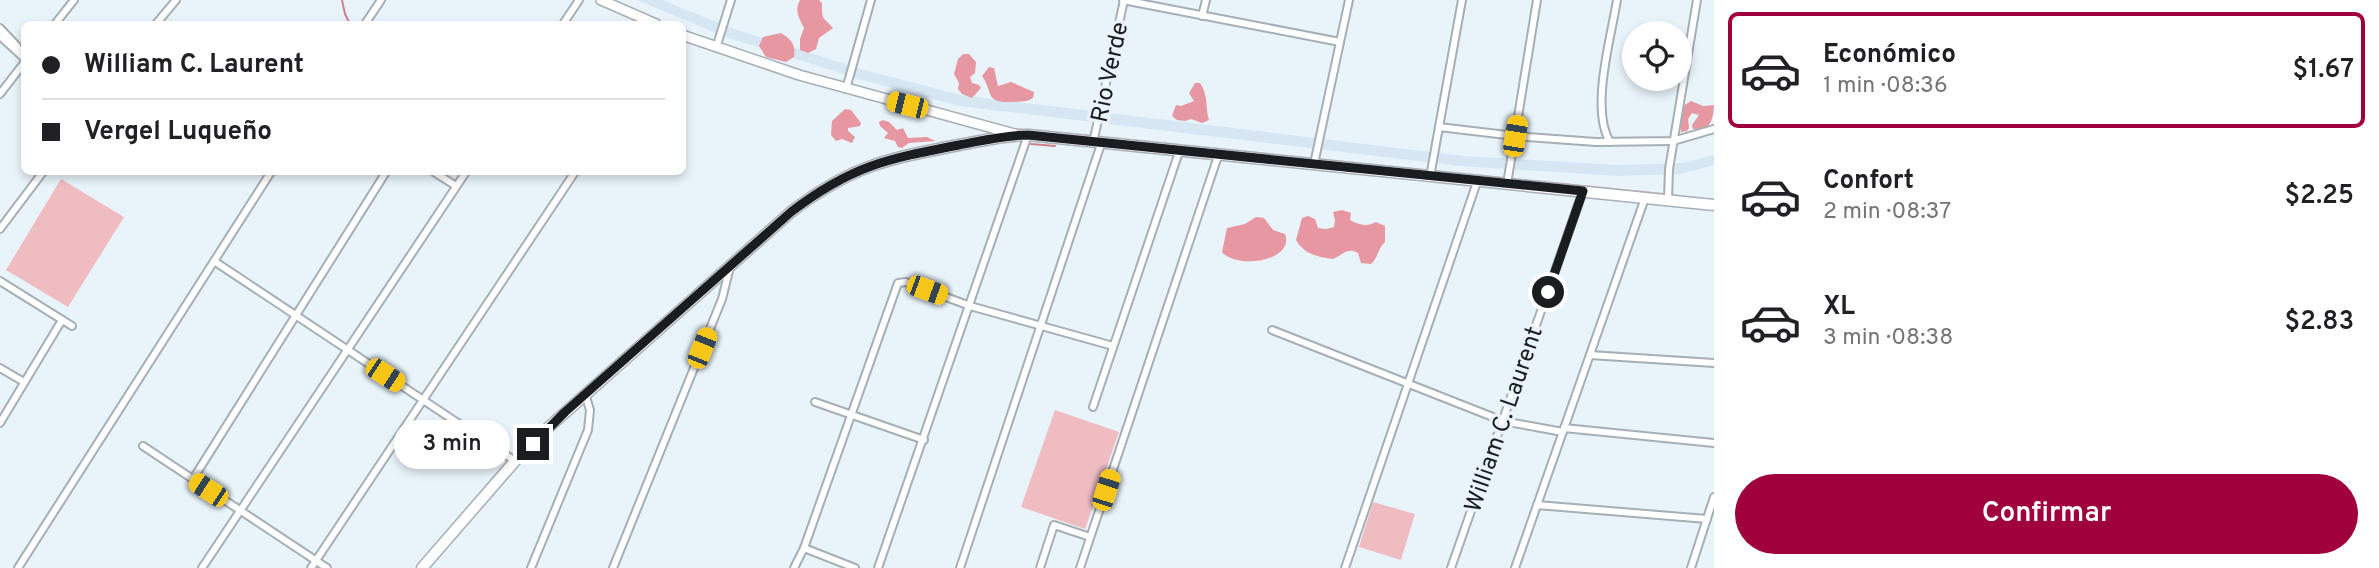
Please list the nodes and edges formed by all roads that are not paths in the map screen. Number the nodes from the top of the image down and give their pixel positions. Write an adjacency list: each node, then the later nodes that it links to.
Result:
1 (74, 0): 16 (street)
2 (176, 0): 17 (street)
3 (381, 0): 18 (street)
4 (579, 0): 19 (street)
5 (601, 0): 20 (main road)
6 (731, 0): 25 (street)
7 (871, 0): 29 (street)
8 (1123, 0): 15 (street); 37 (street, Rio Verde)
9 (1206, 0): 15 (street)
10 (1349, 0): 24 (street)
11 (1462, 0): 31 (street)
12 (1537, 0): 34 (street)
13 (1617, 0): 36 (street)
14 (1697, 0): 35 (street)
15 (1202, 16): 24 (street)
16 (57, 21)
17 (158, 21)
18 (367, 21)
19 (565, 21)
20 (649, 21)
21 (0, 28): 26 (street)
22 (0, 36): 27 (street)
23 (686, 37): 25 (main road)
24 (1340, 42): 40 (street)
25 (716, 48): 29 (main road)
26 (21, 53)
27 (21, 56)
28 (21, 61): 30 (street)
29 (846, 89): 33 (main road)
30 (0, 94)
31 (1439, 127): 34 (street); 47 (street)
32 (1714, 129): 35 (street)
33 (1023, 135): 37 (main road); 57 (main road); 59 (street)
34 (1515, 136): 36 (street); 49 (street)
35 (1673, 141): 36 (street); 53 (street)
36 (1610, 142)
37 (1097, 144): 38 (main road); 63 (street, Rio Verde)
38 (1179, 152): 39 (main road); 65 (street)
39 (1218, 156): 40 (main road); 89 (street)
40 (1314, 164): 47 (main road)
41 (41, 175): 55 (street)
42 (269, 175): 56 (street)
43 (384, 175): 60 (street)
44 (439, 175): 50 (street)
45 (464, 175): 50 (street)
46 (573, 175): 73 (street)
47 (1430, 177): 48 (main road)
48 (1477, 182): 49 (main road); 71 (street)
49 (1507, 184): 51 (main road)
50 (456, 187): 66 (street)
51 (1583, 191): 52 (main road); 77 (street, William C. Laurent)
52 (1645, 198): 53 (main road); 67 (street)
53 (1668, 200): 54 (main road)
54 (1714, 205)
55 (0, 229)
56 (214, 261): 60 (street); 92 (street)
57 (730, 267): 72 (main road); 98 (street)
58 (0, 281): 61 (street)
59 (970, 306): 63 (street); 76 (street); 80 (street)
60 (295, 314): 66 (street); 84 (street)
61 (62, 320): 62 (street); 70 (street)
62 (72, 326)
63 (1042, 326): 65 (street); 102 (street, Rio Verde)
64 (1272, 330): 71 (street)
65 (1113, 346): 75 (street)
66 (347, 350): 73 (street); 87 (street)
67 (1590, 355): 68 (street); 79 (street)
68 (1714, 363)
69 (0, 368): 70 (street)
70 (24, 382): 78 (street)
71 (1408, 384): 77 (street); 105 (street)
72 (585, 394): 83 (main road); 97 (street)
73 (423, 400): 83 (street); 91 (street)
74 (815, 402): 76 (street)
75 (1093, 407)
76 (852, 415): 80 (street); 90 (street)
77 (1503, 421): 79 (street); 106 (street, William C. Laurent)
78 (0, 423)
79 (1563, 430): 81 (street); 86 (street)
80 (924, 440): 101 (street)
81 (1714, 443)
82 (143, 446): 84 (street)
83 (515, 461): 96 (main road)
84 (193, 479): 87 (street)
85 (1714, 496): 88 (street)
86 (1537, 505): 88 (street); 107 (street)
87 (240, 510): 91 (street); 93 (street)
88 (1707, 519): 108 (street)
89 (1090, 537): 103 (street); 104 (street)
90 (804, 548): 99 (street); 100 (street)
91 (316, 560): 94 (street); 95 (street)
92 (18, 568)
93 (202, 568)
94 (311, 568)
95 (327, 568)
96 (422, 568)
97 (531, 568)
98 (613, 568)
99 (794, 568)
100 (855, 568)
101 (878, 568)
102 (960, 568)
103 (1040, 568)
104 (1080, 568)
105 (1345, 568)
106 (1451, 568)
107 (1515, 568)
108 (1690, 568)

